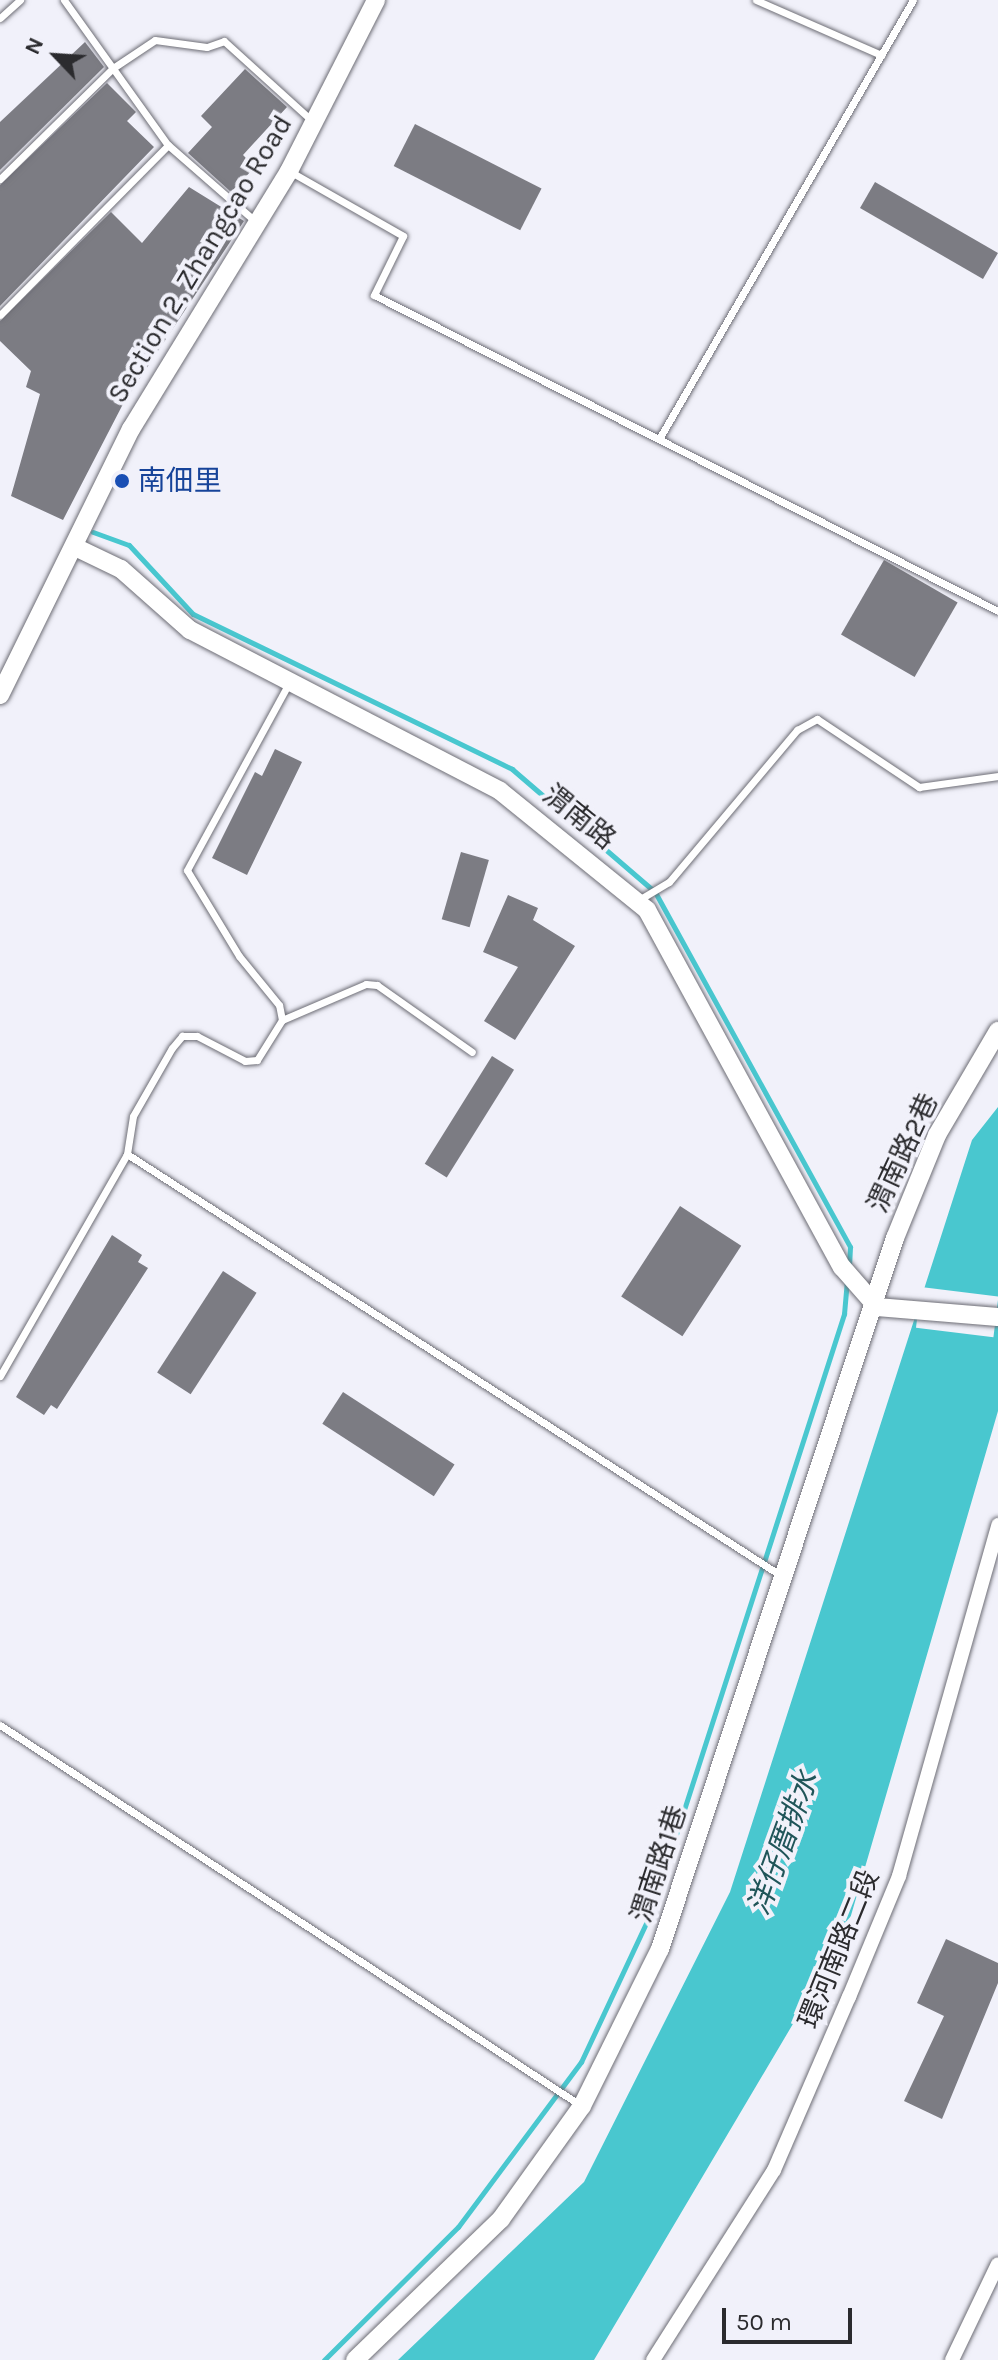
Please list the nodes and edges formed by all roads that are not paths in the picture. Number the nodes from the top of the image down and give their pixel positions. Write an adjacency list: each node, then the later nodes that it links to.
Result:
1 (20, 0): 6 (lane)
2 (64, 0): 8 (lane)
3 (376, 0): 9 (street, Section 2, Zhangcao Road)
4 (756, 0): 7 (lane)
5 (913, 0): 7 (lane)
6 (0, 18)
7 (881, 55): 15 (lane)
8 (113, 68): 9 (lane); 10 (lane); 12 (lane)
9 (314, 123): 11 (street, Section 2, Zhangcao Road)
10 (168, 145): 13 (lane); 14 (lane)
11 (289, 171): 13 (street, Section 2, Zhangcao Road); 15 (lane)
12 (0, 179)
13 (258, 224): 16 (street, Section 2, Zhangcao Road)
14 (0, 315)
15 (659, 439): 17 (lane)
16 (75, 547): 18 (street, 渭南路); 19 (street, Section 2, Zhangcao Road)
17 (998, 611)
18 (291, 680): 21 (street, 渭南路); 22 (lane)
19 (2, 686)
20 (998, 776): 21 (lane)
21 (637, 901): 26 (street, 渭南路)
22 (282, 1020): 24 (lane); 25 (lane)
23 (998, 1031): 26 (street, 渭南路2巷)
24 (472, 1052)
25 (127, 1154): 28 (lane); 30 (lane)
26 (877, 1307): 27 (street); 30 (street, 渭南路1巷)
27 (998, 1317)
28 (0, 1376)
29 (998, 1525): 35 (street, 環河南路二段)
30 (784, 1578): 32 (street, 渭南路1巷)
31 (0, 1725): 32 (lane)
32 (582, 2106): 34 (street, 渭南路1巷)
33 (998, 2264): 36 (street)
34 (355, 2360)
35 (653, 2360)
36 (952, 2360)

